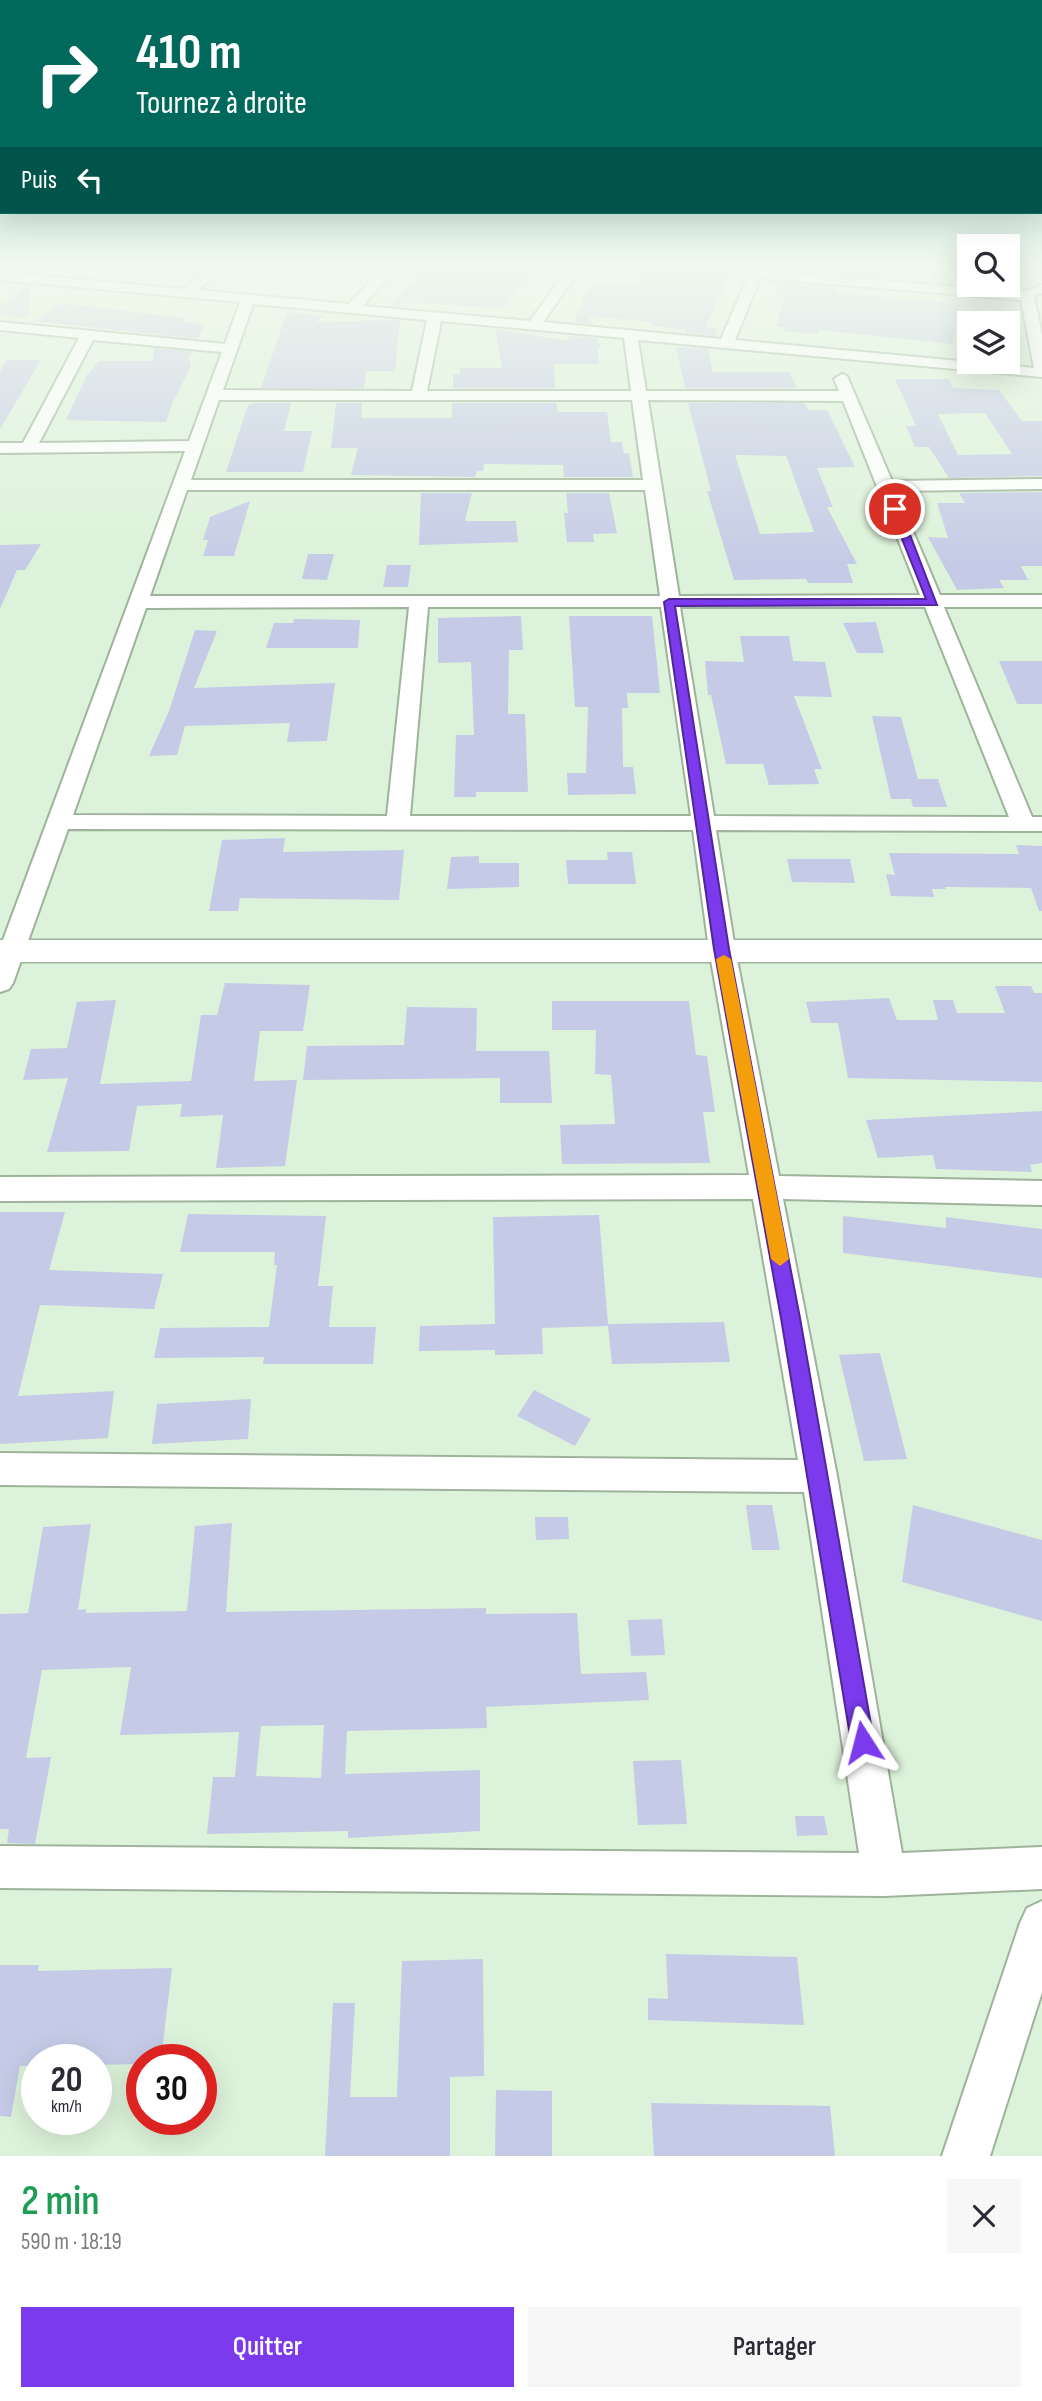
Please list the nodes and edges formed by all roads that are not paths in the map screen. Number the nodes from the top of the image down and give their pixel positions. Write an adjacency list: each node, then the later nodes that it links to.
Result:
1 (73, 364): 14 (street)
2 (225, 364): 8 (street)
3 (425, 364): 9 (street)
4 (634, 364): 10 (street)
5 (837, 364): 11 (street)
6 (951, 364): 7 (street)
7 (1042, 371)
8 (213, 395): 9 (street); 12 (street)
9 (419, 396): 10 (street)
10 (638, 396): 11 (street); 17 (street)
11 (849, 396): 18 (street)
12 (194, 446): 14 (street); 16 (street)
13 (0, 448): 14 (street)
14 (28, 448)
15 (1042, 484): 18 (street)
16 (180, 485): 17 (street); 20 (street)
17 (652, 485): 22 (street)
18 (885, 486): 23 (street)
19 (1042, 601): 23 (street)
20 (138, 602): 21 (street); 24 (street)
21 (419, 602): 22 (street); 25 (street)
22 (669, 602): 23 (street); 26 (street)
23 (933, 603): 27 (street)
24 (57, 822): 25 (street); 30 (street)
25 (398, 823): 26 (street)
26 (703, 823): 27 (street); 28 (street)
27 (1033, 824)
28 (722, 949): 29 (street); 30 (street); 32 (street)
29 (1042, 950)
30 (6, 951): 31 (street)
31 (0, 984)
32 (767, 1187): 33 (street); 34 (street); 36 (street)
33 (0, 1189)
34 (1042, 1193)
35 (0, 1469): 36 (street)
36 (819, 1476): 39 (street)
37 (0, 1867): 39 (street)
38 (1042, 1868): 39 (street)
39 (884, 1875)
40 (1041, 1925): 41 (street)
41 (966, 2156)

